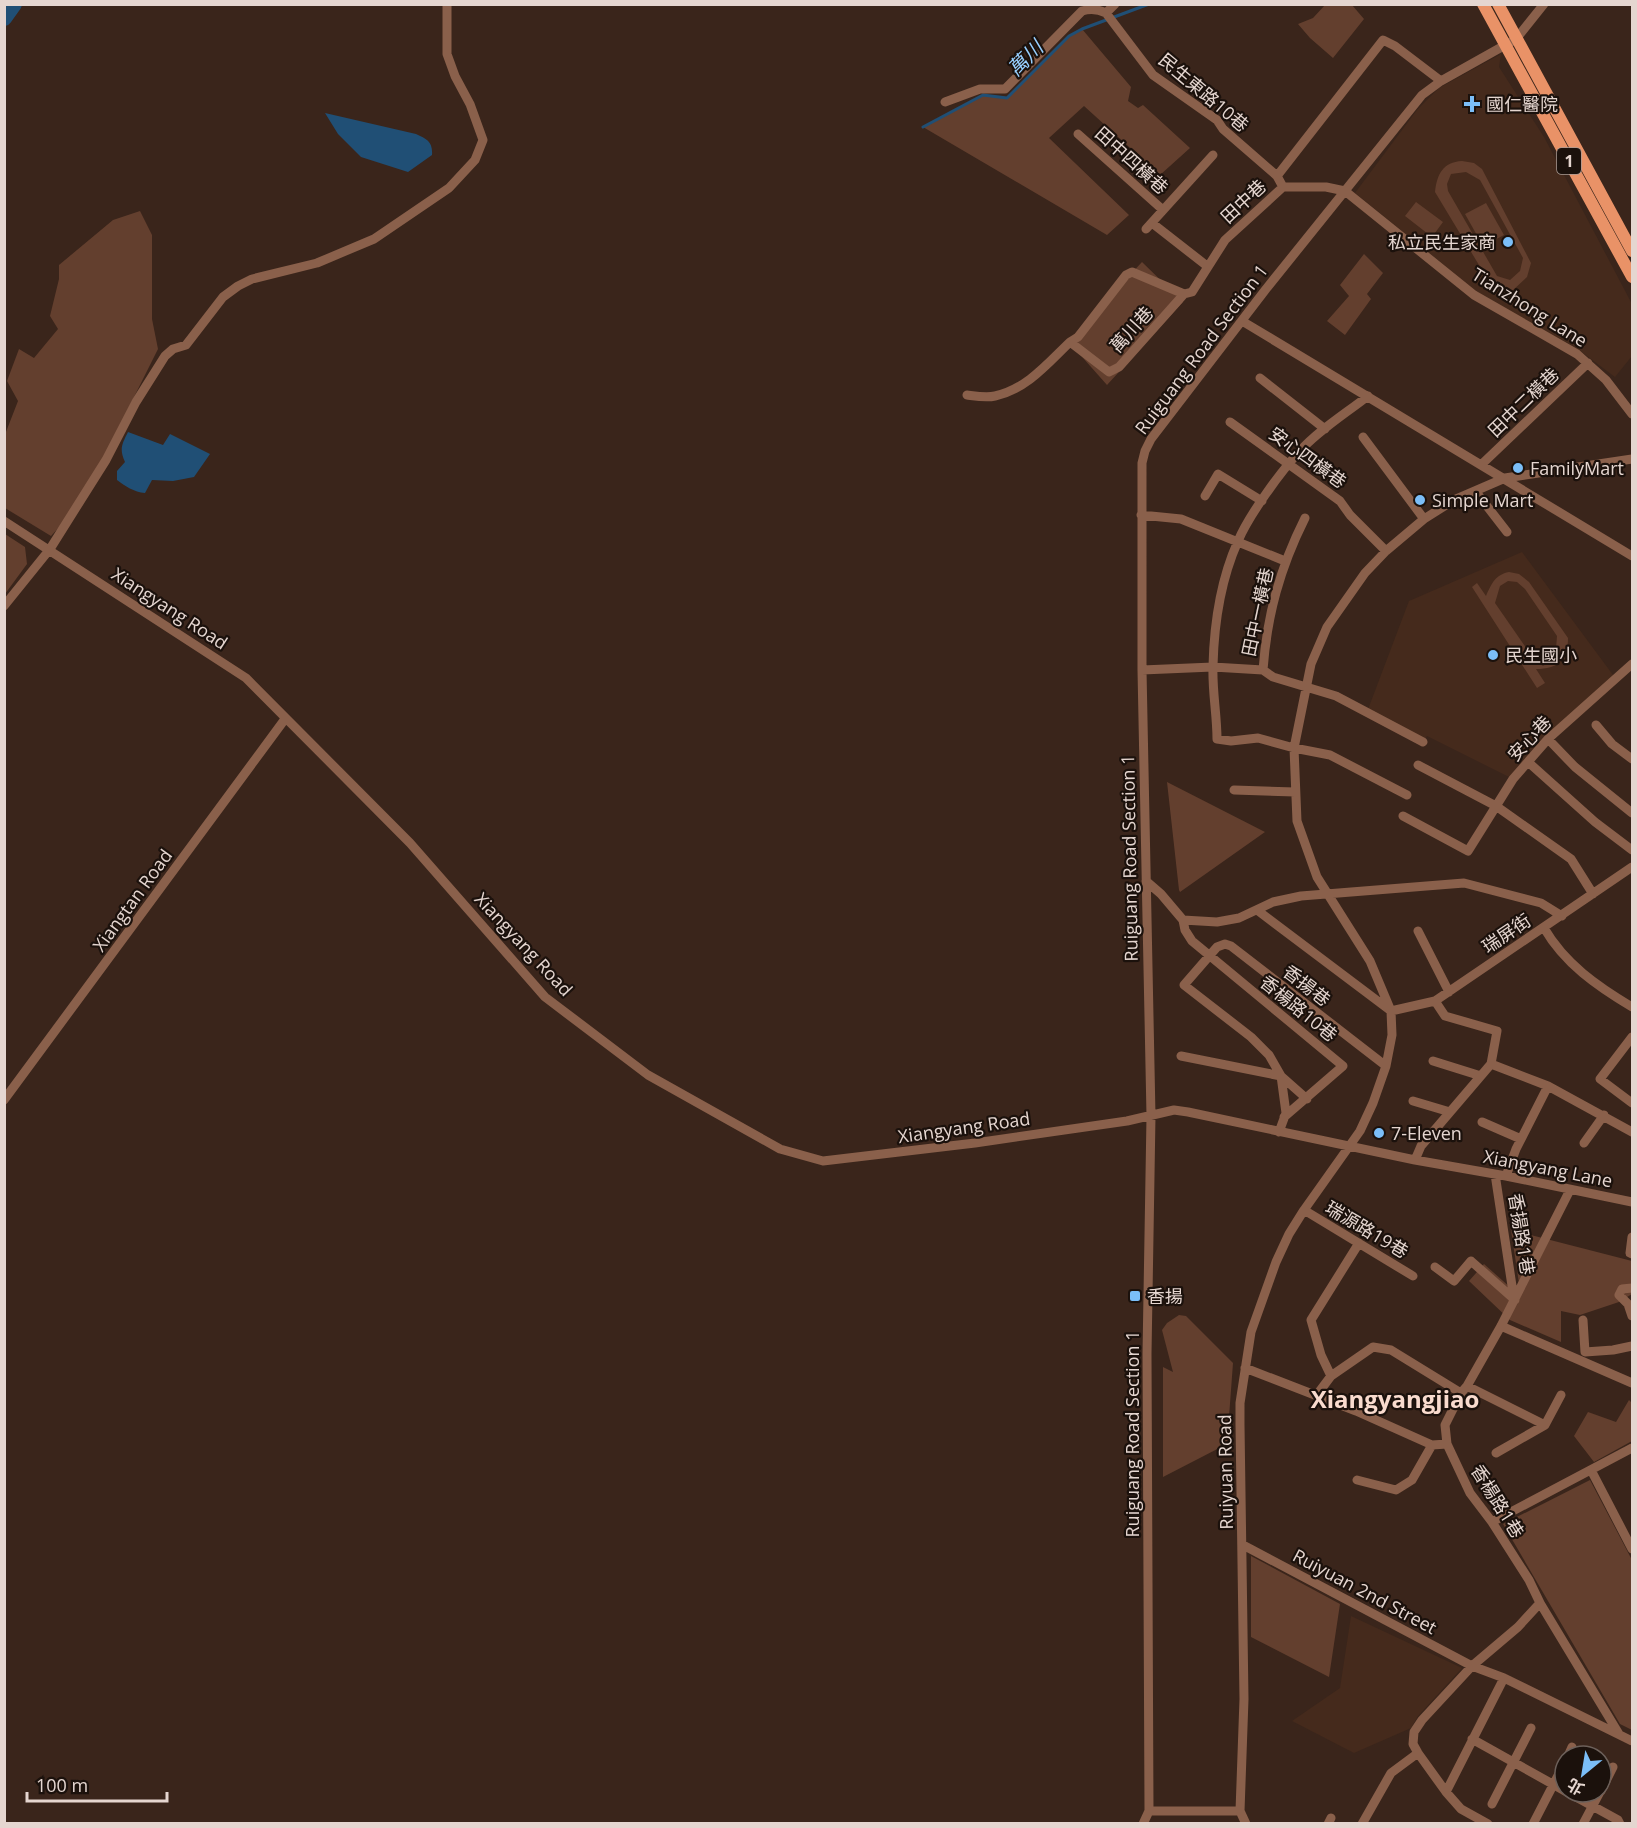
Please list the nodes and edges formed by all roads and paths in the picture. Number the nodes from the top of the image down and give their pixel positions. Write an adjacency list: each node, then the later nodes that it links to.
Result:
1 (447, 4): 43 (street)
2 (1115, 4): 6 (street)
3 (1483, 4): 7 (main road, 1)
4 (1498, 4): 7 (main road, 1)
5 (1544, 4): 7 (street)
6 (1106, 13): 9 (street); 12 (street, 民生東路10巷)
7 (1510, 42): 8 (street, Ruiguang Road Section 1); 16 (main road, 1); 18 (main road, 1)
8 (1440, 81): 12 (street); 14 (street, Ruiguang Road Section 1)
9 (945, 102)
10 (1078, 134): 15 (street, 田中四橫巷)
11 (1213, 155): 15 (street, 田中四橫巷)
12 (1277, 176): 13 (street, 民生東路10巷)
13 (1283, 187): 14 (street, 田中巷); 17 (street, 田中巷)
14 (1345, 191): 20 (street, Ruiguang Road Section 1); 22 (street, Tianzhong Lane)
15 (1163, 210): 17 (street, 田中四橫巷)
16 (1632, 251)
17 (1207, 266): 19 (street, 田中巷)
18 (1632, 277)
19 (1188, 293): 21 (street, 萬川巷); 21 (street, 萬川巷)
20 (1242, 321): 25 (street); 37 (street, Ruiguang Road Section 1)
21 (1070, 342): 24 (street, 萬川巷)
22 (1588, 363): 26 (street, Tianzhong Lane); 32 (street, 田中二橫巷)
23 (1260, 378): 28 (street, 安心四橫巷)
24 (967, 395)
25 (1368, 396): 28 (street, 田中一橫巷); 32 (street)
26 (1632, 414)
27 (1230, 422): 31 (street, 安心四橫巷)
28 (1325, 429): 31 (street, 田中一橫巷)
29 (1363, 438): 39 (street)
30 (1632, 459): 33 (street)
31 (1289, 464): 36 (street, 田中一橫巷); 44 (street, 安心四橫巷)
32 (1482, 464): 33 (street)
33 (1505, 478): 34 (street); 45 (street)
34 (1476, 492): 39 (street); 41 (street)
35 (1205, 496): 36 (street)
36 (1262, 501): 42 (street, 田中一橫巷)
37 (1141, 516): 42 (street, 田中一橫巷); 50 (street, Ruiguang Road Section 1)
38 (1305, 518): 46 (street, 田中一橫巷)
39 (1424, 519): 44 (street)
40 (4, 521): 43 (street, Xiangyang Road)
41 (1507, 532)
42 (1238, 540): 46 (street, 田中一橫巷); 49 (street, 田中一橫巷)
43 (50, 549): 47 (street); 53 (street, Xiangyang Road)
44 (1386, 550): 52 (street)
45 (1632, 556)
46 (1285, 561): 51 (street, 田中一橫巷)
47 (4, 606)
48 (1632, 664): 55 (street, 安心巷)
49 (1213, 667): 50 (street, 田中一橫巷); 51 (street, 田中一橫巷); 57 (street, 田中一橫巷)
50 (1142, 670): 69 (street, Ruiguang Road Section 1)
51 (1263, 670): 52 (street, 田中一橫巷)
52 (1306, 687): 56 (street); 57 (street)
53 (285, 719): 91 (street, Xiangtan Road); 96 (street, Xiangyang Road)
54 (1596, 725): 58 (street)
55 (1548, 738): 59 (street, 安心巷); 65 (street)
56 (1423, 742)
57 (1294, 748): 62 (street); 63 (street)
58 (1632, 759)
59 (1528, 762): 64 (street, 安心巷); 67 (street)
60 (1418, 765): 64 (street)
61 (1234, 790): 62 (street)
62 (1295, 792): 70 (street)
63 (1407, 795)
64 (1496, 806): 66 (street, 安心巷); 71 (street)
65 (1632, 813)
66 (1403, 816)
67 (1632, 850)
68 (1632, 867): 71 (street, 瑞屏街)
69 (1146, 881): 74 (street, 香楊路10巷); 96 (street, Ruiguang Road Section 1)
70 (1326, 893): 72 (street); 73 (street); 81 (street)
71 (1593, 894): 73 (street, 瑞屏街)
72 (1257, 910): 74 (street); 81 (street, 香揚巷)
73 (1562, 916): 75 (street, 瑞屏街)
74 (1183, 920): 77 (street, 香楊路10巷)
75 (1544, 928): 78 (street, 瑞屏街); 80 (street)
76 (1418, 931): 78 (street)
77 (1208, 956): 86 (street, 香揚巷); 87 (street); 90 (street, 香楊路10巷)
78 (1449, 992): 79 (street, 瑞屏街)
79 (1435, 1001): 81 (street, 瑞屏街); 85 (street)
80 (1632, 1007)
81 (1391, 1011): 86 (street)
82 (1632, 1037): 93 (street)
83 (1181, 1056): 87 (street)
84 (1433, 1061): 88 (street)
85 (1491, 1064): 88 (street); 89 (street)
86 (1386, 1066): 103 (street)
87 (1281, 1076): 90 (street); 97 (street)
88 (1481, 1076): 94 (street)
89 (1548, 1086): 95 (street); 101 (street)
90 (1307, 1098): 97 (street, 香楊路10巷)
91 (4, 1100)
92 (1413, 1101): 94 (street)
93 (1632, 1103)
94 (1450, 1112): 104 (street)
95 (1604, 1115): 100 (street); 102 (street)
96 (1151, 1116): 99 (street, Xiangyang Lane); 152 (street, Ruiguang Road Section 1)
97 (1284, 1117): 99 (street)
98 (1482, 1122): 101 (street)
99 (1279, 1132): 103 (street, Xiangyang Lane)
100 (1632, 1132)
101 (1521, 1139): 106 (street)
102 (1584, 1143)
103 (1352, 1146): 104 (street, Xiangyang Lane); 109 (street, Ruiyuan Road)
104 (1414, 1160): 105 (street, Xiangyang Lane)
105 (1495, 1174): 106 (street, Xiangyang Lane); 116 (street, 香揚路1巷)
106 (1506, 1176): 107 (street, Xiangyang Lane)
107 (1570, 1190): 108 (street, Xiangyang Lane); 116 (street)
108 (1632, 1202)
109 (1304, 1210): 111 (street, 瑞源路19巷); 121 (street, Ruiyuan Road)
110 (1632, 1237): 112 (street)
111 (1359, 1243): 114 (street, 瑞源路19巷); 122 (street)
112 (1632, 1254)
113 (1435, 1267): 116 (street, 香揚路1巷)
114 (1413, 1276)
115 (1632, 1288): 117 (street)
116 (1515, 1300): 119 (street)
117 (1632, 1316)
118 (1583, 1320): 120 (street)
119 (1501, 1326): 123 (street); 124 (street)
120 (1632, 1346)
121 (1245, 1368): 126 (street); 135 (street, Ruiyuan Road)
122 (1331, 1376): 124 (street); 126 (street)
123 (1632, 1383)
124 (1464, 1389): 127 (street); 128 (street)
125 (1562, 1395): 127 (street)
126 (1316, 1396): 129 (street)
127 (1545, 1425): 131 (street)
128 (1447, 1444): 129 (street); 134 (street, 香楊路1巷)
129 (1432, 1445): 133 (street)
130 (1632, 1448): 132 (street)
131 (1496, 1453)
132 (1591, 1470): 134 (street); 136 (street)
133 (1357, 1480)
134 (1492, 1522): 137 (street, 香楊路1巷)
135 (1243, 1545): 138 (street, Ruiyuan 2nd Street); 153 (street, Ruiyuan Road)
136 (1632, 1549)
137 (1540, 1603): 138 (street); 141 (street)
138 (1472, 1666): 139 (street); 144 (street)
139 (1504, 1678): 141 (street); 142 (street)
140 (1531, 1728): 145 (street)
141 (1620, 1736): 143 (street)
142 (1472, 1739): 145 (street); 148 (street)
143 (1632, 1742)
144 (1418, 1753): 148 (street); 156 (street)
145 (1513, 1762): 146 (street); 149 (street)
146 (1553, 1783)
147 (1553, 1786): 158 (street)
148 (1446, 1792): 157 (street)
149 (1492, 1804)
150 (1589, 1804): 151 (street)
151 (1593, 1806): 159 (street); 160 (street)
152 (1149, 1811): 153 (street); 155 (street, Ruiguang Road Section 1)
153 (1240, 1811): 154 (street, Ruiyuan Road)
154 (1245, 1823)
155 (1143, 1824)
156 (1362, 1824)
157 (1488, 1824)
158 (1533, 1824)
159 (1583, 1824)
160 (1620, 1824)

